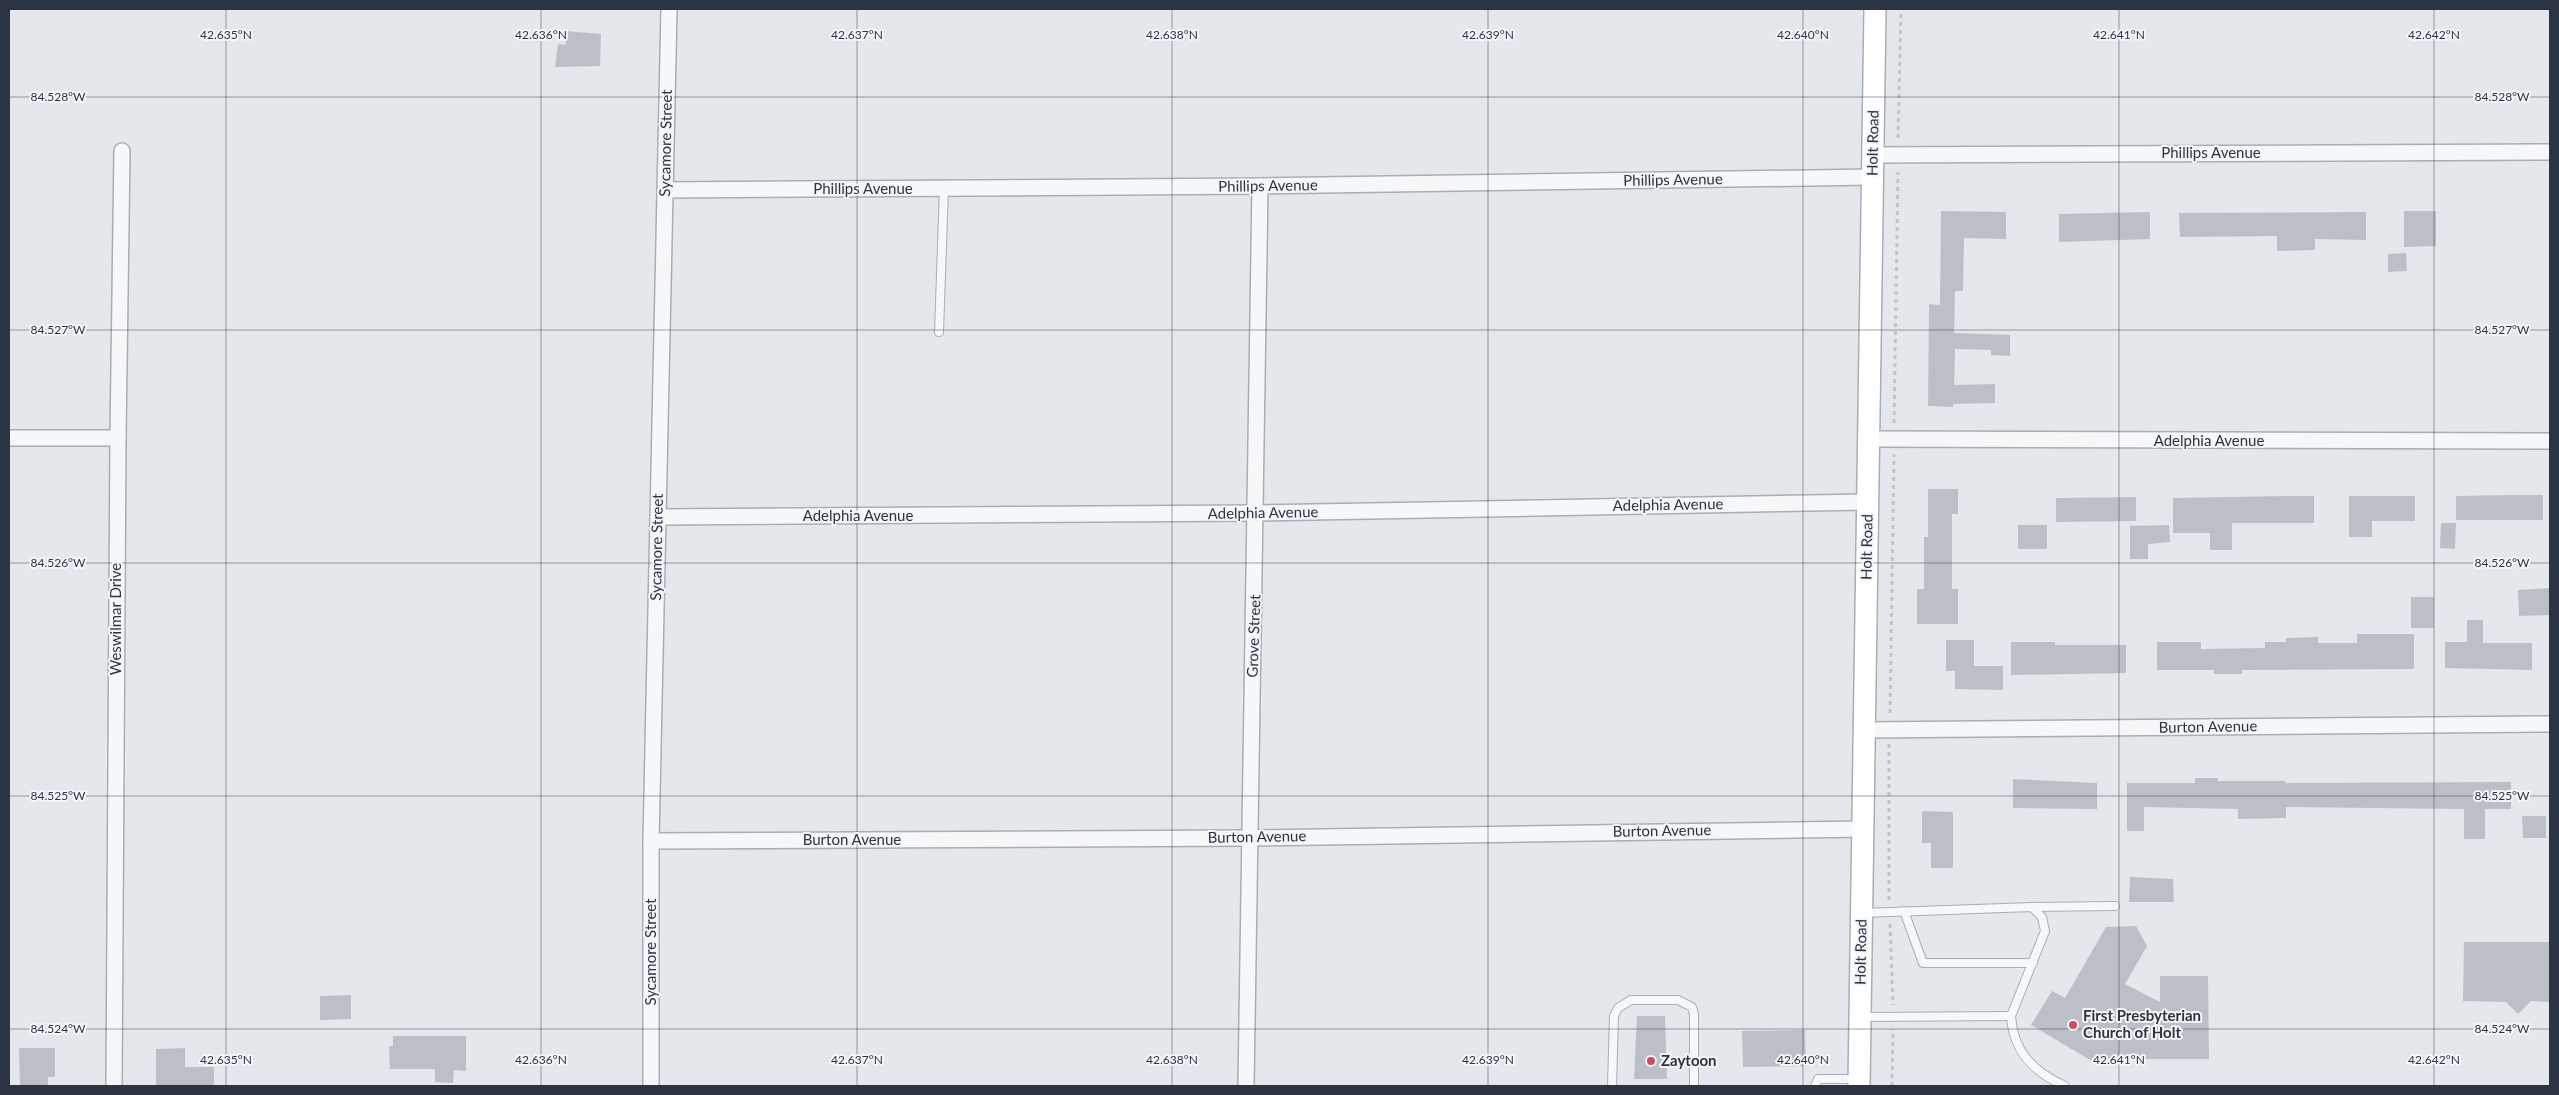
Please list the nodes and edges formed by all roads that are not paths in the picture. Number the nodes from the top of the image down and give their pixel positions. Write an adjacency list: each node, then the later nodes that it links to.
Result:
1 (669, 9): 9 (street, Sycamore Street)
2 (1875, 9): 5 (main road, Holt Road)
3 (122, 151): 12 (street, Weswilmar Drive)
4 (2550, 152): 5 (street, Phillips Avenue)
5 (1872, 155): 6 (main road, Holt Road)
6 (1872, 178): 7 (street, Phillips Avenue); 13 (main road, Holt Road)
7 (1260, 186): 8 (street, Phillips Avenue); 16 (street, Grove Street)
8 (944, 188): 9 (street, Phillips Avenue); 10 (lane)
9 (665, 190): 17 (street, Sycamore Street)
10 (939, 332)
11 (9, 438): 12 (street)
12 (118, 438): 31 (street, Weswilmar Drive)
13 (1869, 439): 14 (street, Adelphia Avenue); 15 (main road, Holt Road)
14 (2550, 442)
15 (1867, 502): 16 (street, Adelphia Avenue); 19 (main road, Holt Road)
16 (1257, 513): 17 (street, Adelphia Avenue); 21 (street, Grove Street)
17 (658, 517): 22 (street, Sycamore Street)
18 (2550, 724): 19 (street, Burton Avenue)
19 (1865, 730): 20 (main road, Holt Road)
20 (1863, 829): 21 (street, Burton Avenue); 26 (main road, Holt Road)
21 (1248, 838): 22 (street, Burton Avenue); 33 (street, Grove Street)
22 (651, 841): 32 (street, Sycamore Street)
23 (2115, 906): 24 (lane)
24 (2032, 907): 25 (lane); 27 (lane)
25 (1904, 912): 26 (lane); 27 (lane)
26 (1862, 913): 29 (main road, Holt Road)
27 (2033, 962): 28 (lane)
28 (2010, 1016): 29 (lane); 37 (lane)
29 (1860, 1017): 30 (main road, Holt Road)
30 (1859, 1082): 36 (lane)
31 (114, 1086)
32 (652, 1086)
33 (1246, 1086)
34 (1612, 1086): 35 (lane)
35 (1694, 1086)
36 (1815, 1086)
37 (2065, 1086)

